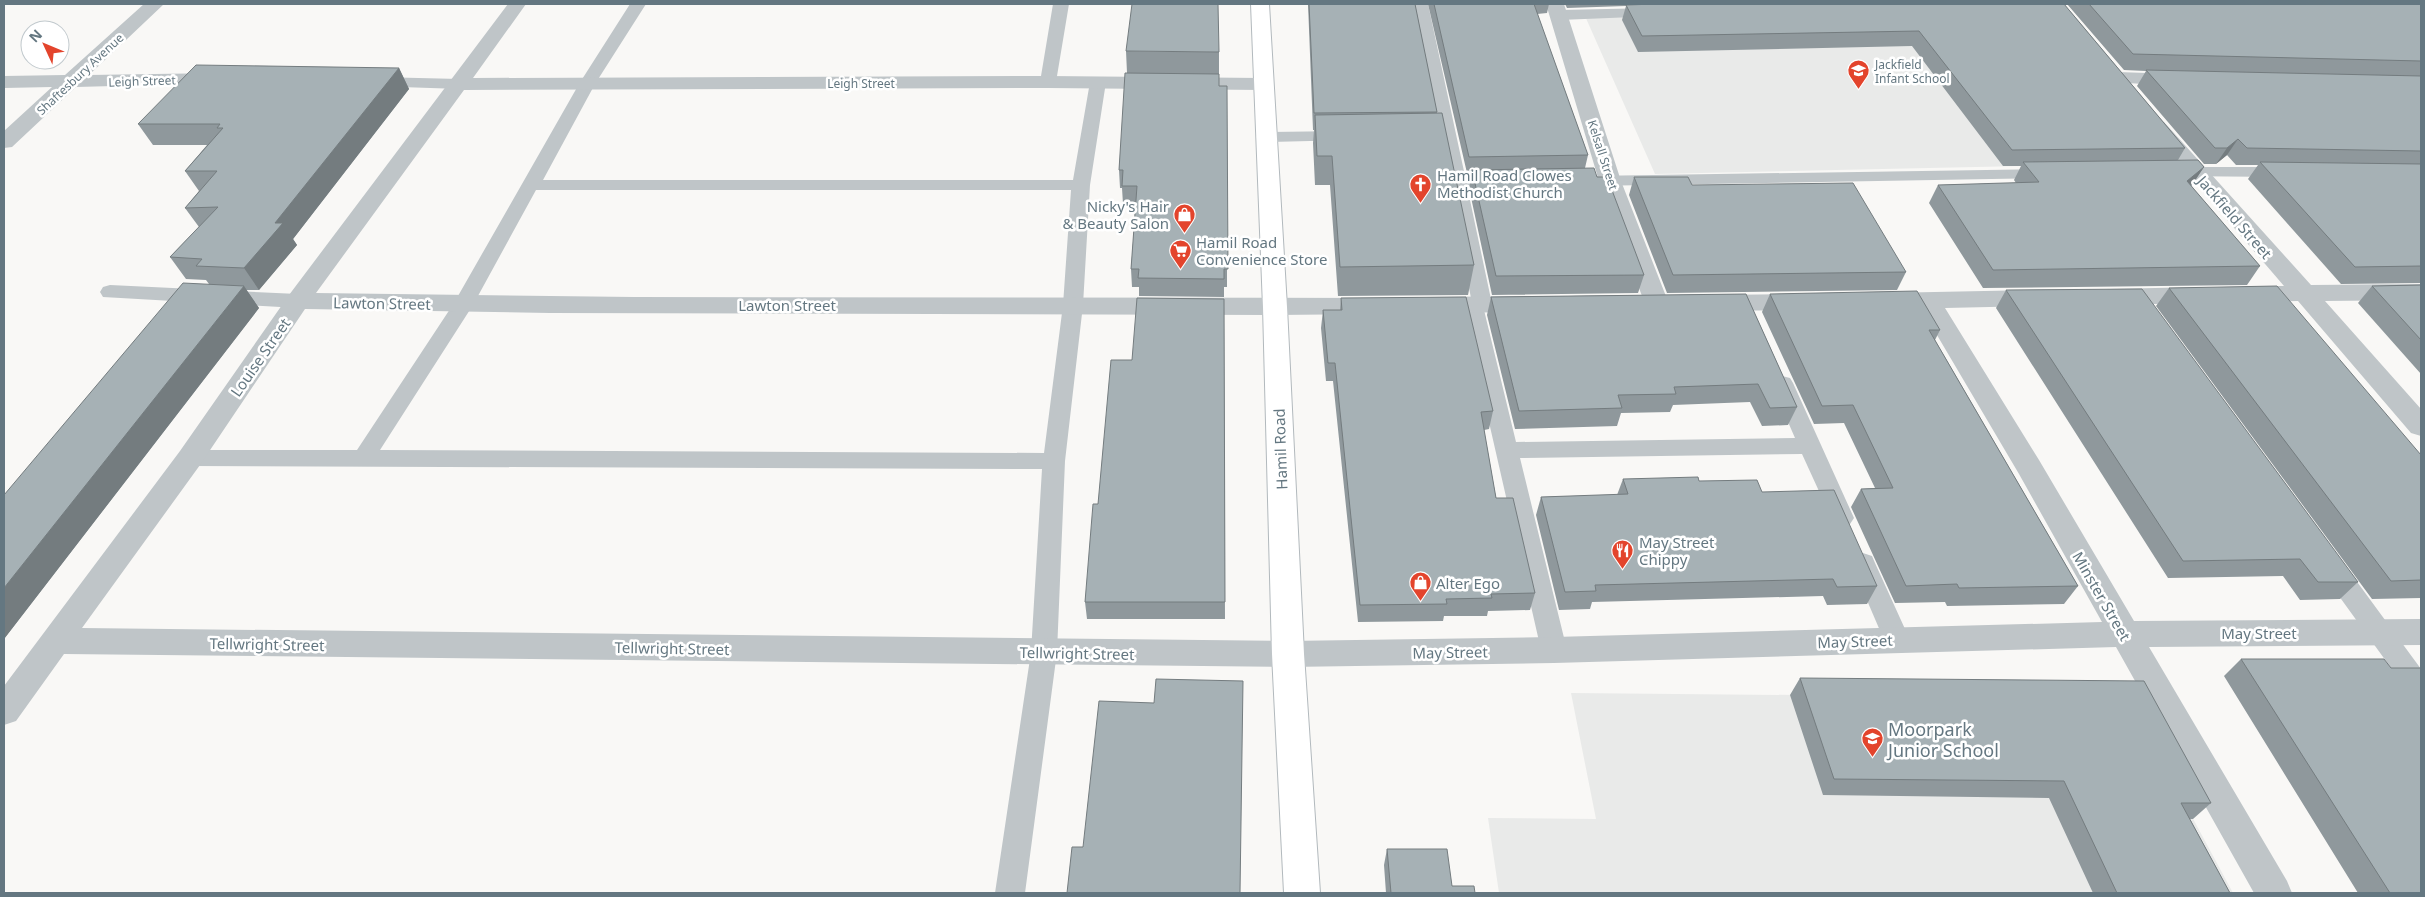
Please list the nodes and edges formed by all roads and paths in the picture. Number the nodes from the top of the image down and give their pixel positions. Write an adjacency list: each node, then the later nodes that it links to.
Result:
1 (155, 4): 15 (street, Shaftesbury Avenue)
2 (517, 4): 16 (street, Louise Street)
3 (638, 4): 17 (lane)
4 (1061, 4): 13 (lane)
5 (1260, 4): 18 (street, Hamil Road)
6 (1420, 4): 19 (lane)
7 (1557, 10): 8 (lane); 30 (street, Kelsall Street)
8 (1667, 12)
9 (243, 78): 15 (street, Leigh Street)
10 (2196, 80): 24 (street, Jackfield Street)
11 (362, 81): 16 (lane)
12 (4, 82): 15 (street, Leigh Street)
13 (1048, 82): 14 (street, Leigh Street); 17 (street, Leigh Street)
14 (1098, 82): 18 (street, Leigh Street); 33 (lane)
15 (71, 83): 23 (street, Shaftesbury Avenue)
16 (460, 84): 17 (street, Leigh Street); 41 (street, Louise Street)
17 (587, 84): 32 (lane)
18 (1262, 84): 22 (street, Hamil Road)
19 (1448, 135): 21 (lane); 31 (lane)
20 (1361, 136): 22 (lane)
21 (1428, 136)
22 (1265, 137): 48 (street, Hamil Road)
23 (4, 142)
24 (2195, 171): 25 (lane); 26 (lane); 36 (street, Jackfield Street)
25 (2155, 172)
26 (2303, 172)
27 (2066, 173): 30 (lane)
28 (1515, 181): 31 (lane)
29 (1572, 181): 30 (lane)
30 (1610, 181): 43 (street, Kelsall Street)
31 (1458, 182): 44 (lane)
32 (532, 185): 33 (lane); 46 (lane)
33 (1080, 185): 47 (lane)
34 (110, 292): 41 (lane)
35 (2421, 292): 36 (street)
36 (2302, 293): 37 (street); 51 (street, Jackfield Street)
37 (2136, 296): 38 (street); 49 (lane)
38 (2086, 297)
39 (2057, 298): 40 (street)
40 (1928, 300): 42 (street); 60 (street, Minster Street)
41 (298, 301): 46 (street, Lawton Street); 55 (street, Louise Street)
42 (1862, 301)
43 (1824, 302)
44 (1478, 304): 45 (street, Lawton Street); 48 (street, Lawton Street); 53 (lane)
45 (1550, 304)
46 (463, 305): 47 (street, Lawton Street); 54 (lane)
47 (1073, 305): 48 (street, Lawton Street); 56 (lane)
48 (1275, 308): 65 (street, Hamil Road)
49 (2153, 320)
50 (1774, 365): 52 (lane)
51 (2421, 426)
52 (1810, 446): 53 (lane); 61 (lane)
53 (1506, 450): 63 (lane)
54 (364, 457): 55 (lane); 56 (lane)
55 (190, 458): 62 (street, Louise Street)
56 (1054, 461): 64 (lane)
57 (2322, 553): 59 (lane)
58 (2421, 632): 59 (street, May Street)
59 (2380, 633): 60 (street, May Street); 66 (lane)
60 (2124, 634): 61 (street, May Street); 70 (street, Minster Street)
61 (1897, 640): 63 (street, May Street)
62 (57, 641): 64 (street, Tellwright Street); 67 (street, Louise Street)
63 (1554, 650): 65 (street, May Street)
64 (1044, 652): 65 (street, Tellwright Street); 68 (lane)
65 (1288, 654): 69 (street, Hamil Road)
66 (2421, 689)
67 (4, 711)
68 (1010, 893)
69 (1302, 893)
70 (2274, 893)

